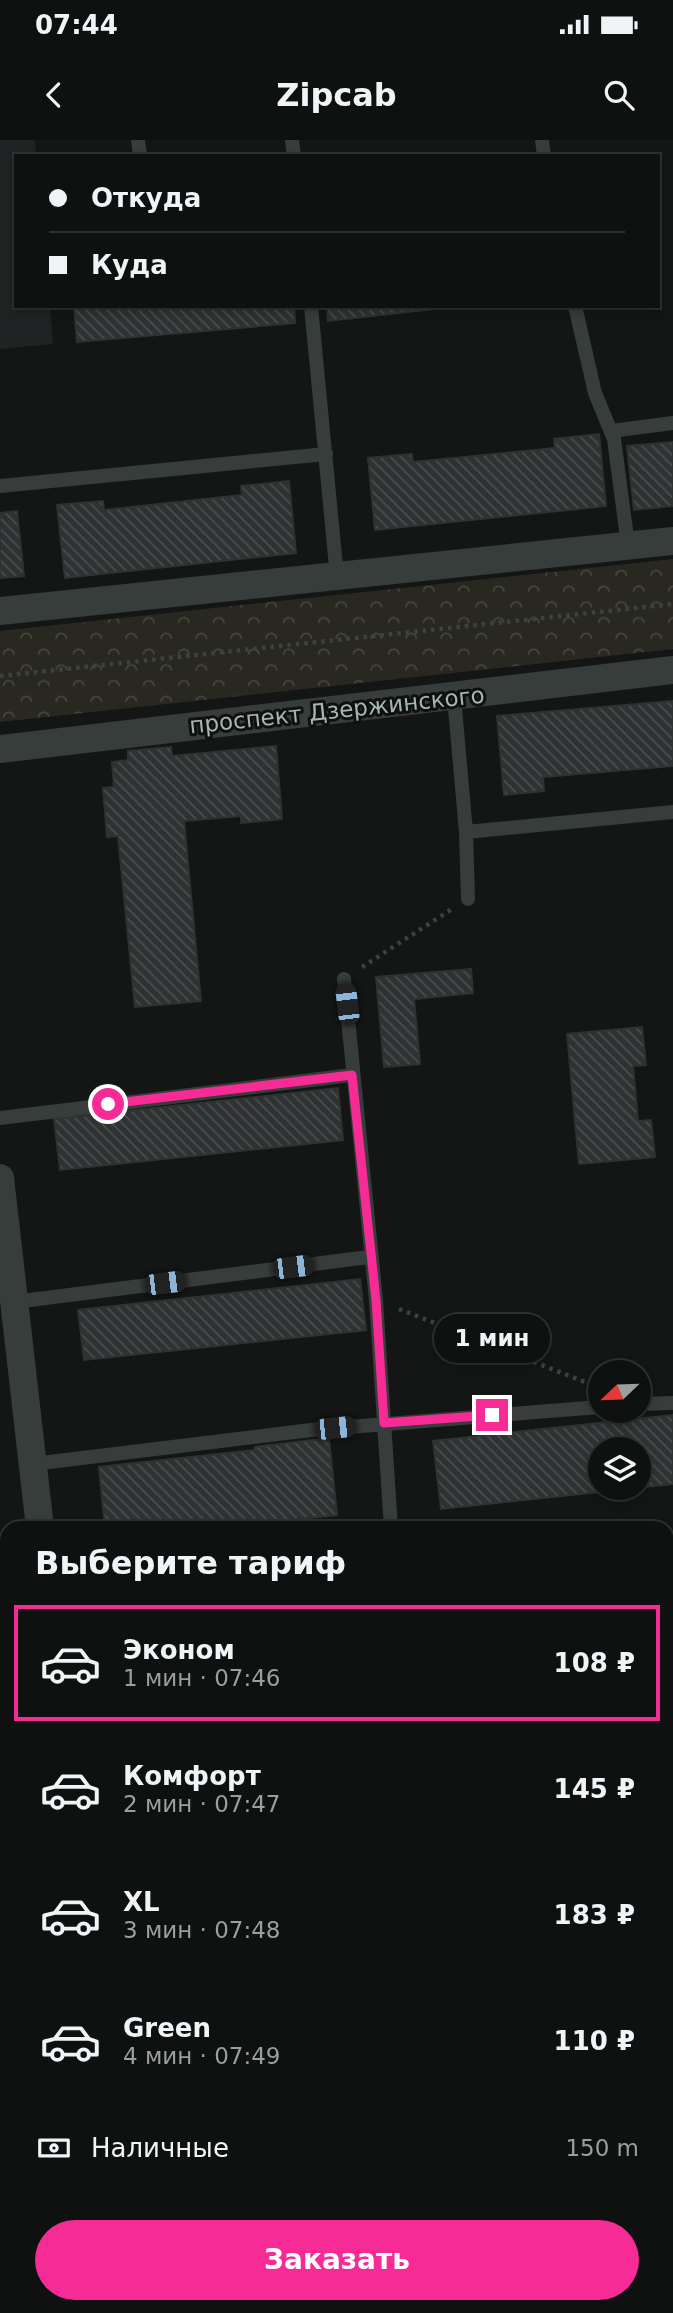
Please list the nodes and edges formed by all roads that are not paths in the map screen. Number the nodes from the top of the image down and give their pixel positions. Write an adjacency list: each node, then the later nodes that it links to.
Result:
1 (311, 308): 5 (lane)
2 (575, 308): 4 (lane)
3 (673, 423): 4 (lane)
4 (611, 431): 8 (lane)
5 (326, 454): 6 (lane); 9 (lane)
6 (0, 486)
7 (673, 541): 8 (street)
8 (628, 545): 9 (street)
9 (337, 578): 10 (street)
10 (0, 611)
11 (673, 670): 12 (street, проспект Дзержинского)
12 (454, 698): 13 (street, проспект Дзержинского); 15 (lane)
13 (0, 749)
14 (673, 812): 15 (lane)
15 (466, 832): 16 (lane)
16 (468, 899)
17 (344, 979): 18 (lane)
18 (352, 1075): 19 (lane); 21 (lane)
19 (0, 1118)
20 (0, 1178): 22 (street)
21 (369, 1257): 22 (lane); 26 (lane)
22 (15, 1302): 27 (street)
23 (673, 1403): 24 (lane)
24 (651, 1404)
25 (588, 1408): 26 (lane)
26 (384, 1423): 27 (lane); 29 (lane)
27 (33, 1464): 28 (street)
28 (39, 1521)
29 (391, 1521)

